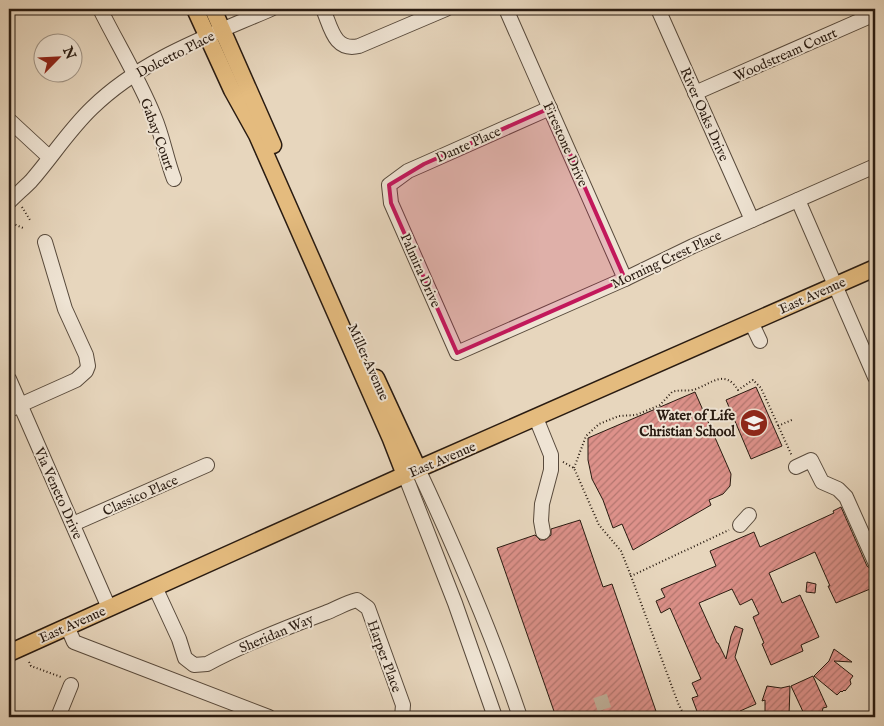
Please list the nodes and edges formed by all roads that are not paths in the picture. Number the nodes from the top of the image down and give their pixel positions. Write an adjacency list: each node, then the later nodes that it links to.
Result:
1 (100, 9): 12 (street, Gabay Court)
2 (195, 9): 11 (main road, Miller Avenue)
3 (213, 9): 10 (main road, Miller Avenue)
4 (271, 9): 10 (street, Dolcetto Place)
5 (323, 9): 6 (street)
6 (446, 9)
7 (506, 9): 14 (street, Firestone Drive)
8 (658, 9): 13 (street, River Oaks Drive)
9 (875, 14): 13 (street, Woodstream Court)
10 (222, 30): 11 (street, Dolcetto Place); 36 (main road, Miller Avenue)
11 (207, 36): 12 (street, Dolcetto Place); 36 (main road, Miller Avenue)
12 (134, 74): 16 (street, Dolcetto Place); 18 (street, Gabay Court)
13 (695, 93): 22 (street, River Oaks Drive)
14 (550, 108): 19 (street, Dante Place); 25 (street, Firestone Drive)
15 (9, 120): 16 (street)
16 (49, 157): 21 (street, Dolcetto Place)
17 (875, 166): 20 (street, Morning Crest Place)
18 (174, 179)
19 (389, 185): 29 (street, Palmira Drive)
20 (798, 200): 22 (street, Morning Crest Place); 26 (street)
21 (15, 204)
22 (752, 220): 25 (street, Morning Crest Place)
23 (45, 242): 32 (street)
24 (875, 268): 26 (main road, East Avenue)
25 (625, 279): 29 (street, Morning Crest Place)
26 (836, 285): 27 (main road, East Avenue); 30 (street)
27 (751, 322): 28 (street); 33 (main road, East Avenue)
28 (760, 341)
29 (457, 353)
30 (874, 371)
31 (9, 379): 32 (street, Via Veneto Drive)
32 (14, 407): 37 (street, Via Veneto Drive)
33 (536, 418): 36 (main road, East Avenue); 38 (street)
34 (207, 465): 37 (street, Classico Place)
35 (796, 467): 39 (street)
36 (412, 472): 40 (main road, East Avenue); 49 (street, Miller Avenue); 50 (street, Miller Avenue)
37 (73, 524): 42 (street, Via Veneto Drive)
38 (543, 532)
39 (875, 562)
40 (155, 587): 41 (street, Sheridan Way); 42 (main road, East Avenue)
41 (357, 600): 48 (street, Harper Place)
42 (109, 608): 43 (main road, East Avenue)
43 (68, 626): 44 (main road, East Avenue); 47 (street)
44 (9, 653)
45 (71, 685): 46 (street)
46 (58, 717)
47 (270, 717)
48 (402, 717)
49 (495, 717)
50 (520, 717)

